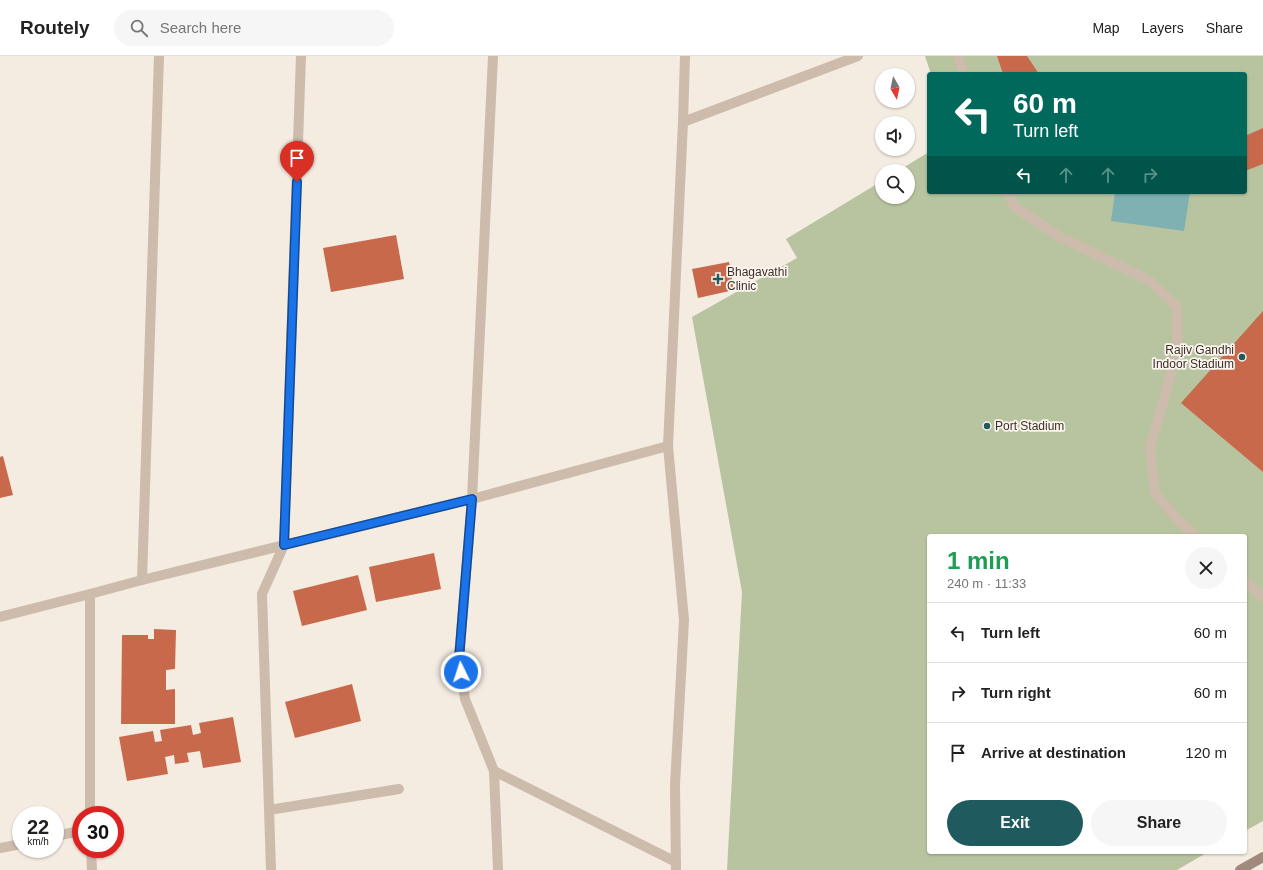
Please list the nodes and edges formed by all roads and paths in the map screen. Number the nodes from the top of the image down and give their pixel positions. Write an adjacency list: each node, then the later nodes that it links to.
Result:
1 (160, 56): 14 (street)
2 (302, 56): 13 (street)
3 (493, 56): 11 (street)
4 (685, 56): 8 (street)
5 (858, 56): 8 (street)
6 (958, 56): 7 (street)
7 (963, 72)
8 (683, 122): 10 (street)
9 (1008, 194): 12 (street)
10 (668, 446): 11 (street); 27 (street)
11 (472, 499): 13 (street); 19 (street)
12 (1194, 534)
13 (284, 545): 14 (street); 22 (street)
14 (142, 580): 16 (street)
15 (1247, 583): 17 (street)
16 (90, 594): 18 (street); 21 (street)
17 (1263, 597)
18 (0, 617)
19 (494, 771): 27 (street); 30 (street)
20 (399, 789): 22 (street)
21 (90, 806)
22 (269, 810): 29 (street)
23 (12, 846): 24 (street)
24 (0, 848)
25 (1263, 857): 31 (main road)
26 (91, 858): 28 (street)
27 (676, 866)
28 (92, 870)
29 (271, 870)
30 (498, 870)
31 (1240, 870)

